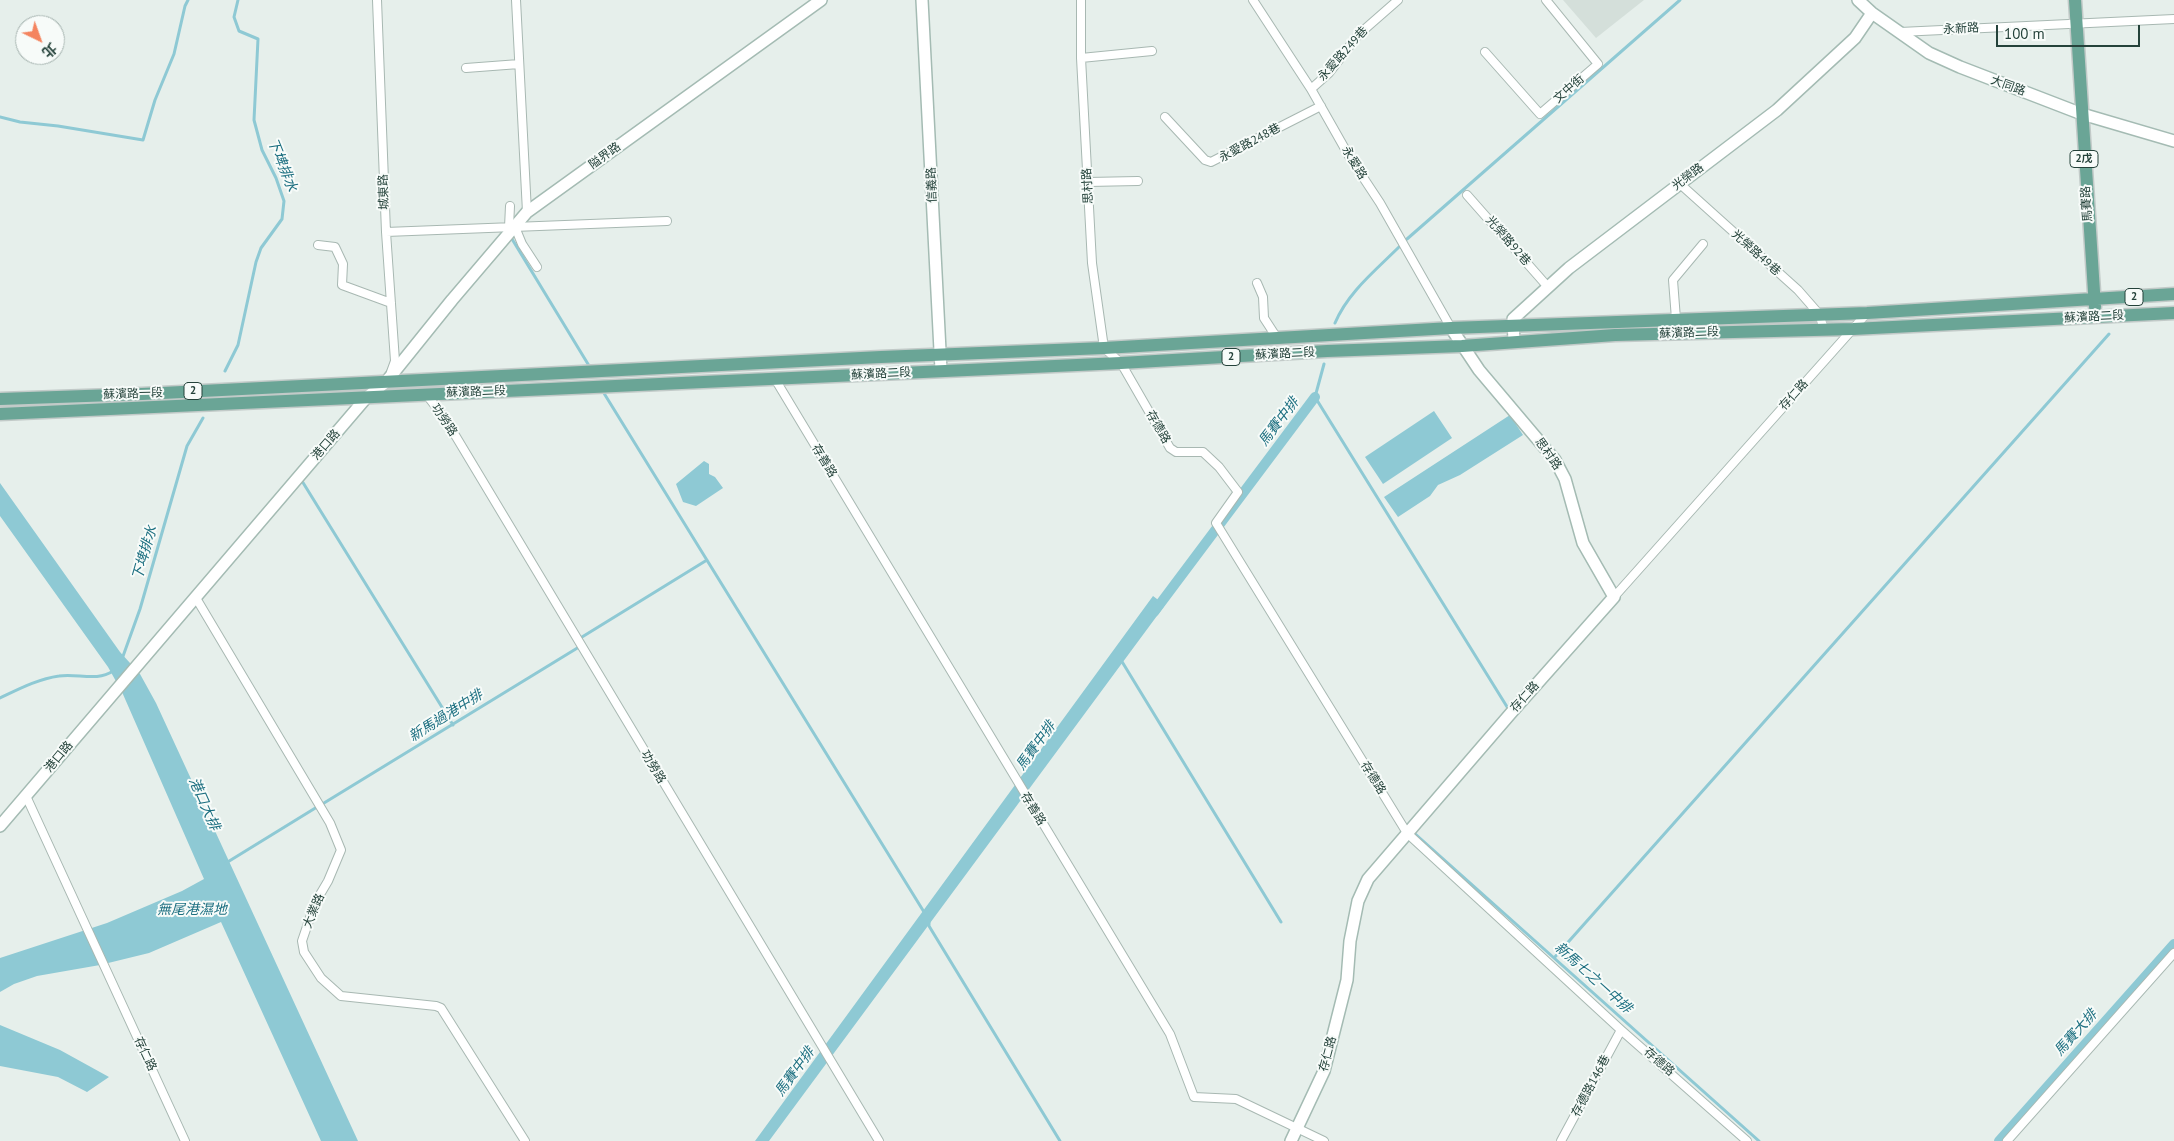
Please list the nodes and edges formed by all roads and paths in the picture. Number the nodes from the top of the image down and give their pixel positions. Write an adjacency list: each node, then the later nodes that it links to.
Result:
1 (377, 0): 33 (street, 城東路)
2 (516, 0): 18 (street)
3 (821, 0): 30 (street, 隘界路)
4 (922, 0): 57 (street, 信義路)
5 (1081, 0): 17 (street, 思村路)
6 (1253, 0): 20 (street, 永愛路)
7 (1398, 0): 20 (street, 永愛路249巷)
8 (1546, 0): 16 (street, 文中街)
9 (1858, 0): 11 (street, 大同路)
10 (2075, 0): 13 (main road, 馬賽路 / 2戊)
11 (1872, 13): 14 (street, 大同路); 27 (street, 光榮路)
12 (2174, 19): 13 (street, 永新路)
13 (2077, 24): 14 (street, 永新路); 22 (main road, 馬賽路 / 2戊)
14 (1898, 32): 22 (street, 大同路)
15 (1152, 51): 17 (street)
16 (1485, 52)
17 (1081, 58): 26 (street, 思村路)
18 (519, 64): 19 (street); 30 (street)
19 (466, 68)
20 (1311, 89): 21 (street, 永愛路)
21 (1321, 106): 23 (street, 永愛路248巷); 49 (street, 永愛路)
22 (2082, 114): 24 (street, 大同路); 40 (main road, 馬賽路 / 2戊)
23 (1165, 117)
24 (2174, 141)
25 (1138, 181): 26 (street)
26 (1088, 182): 56 (street, 思村路)
27 (1679, 184): 38 (street, 光榮路); 44 (street, 光榮路49巷)
28 (1467, 195): 38 (street, 光榮路92巷)
29 (510, 206): 32 (street)
30 (527, 212): 32 (street, 隘界路)
31 (667, 221): 32 (street)
32 (512, 227): 33 (street); 36 (street); 61 (street, 港口路)
33 (386, 232): 41 (street, 城東路)
34 (1703, 244): 46 (street)
35 (318, 245): 41 (street)
36 (537, 267)
37 (1257, 283): 53 (street)
38 (1548, 287): 48 (street, 光榮路)
39 (2174, 294): 40 (main road, 蘇濱路二段 / 2)
40 (2094, 299): 42 (main road, 蘇濱路二段 / 2); 45 (main road, 馬賽路 / 2戊)
41 (391, 303): 61 (street, 城東路)
42 (1867, 313): 44 (main road, 蘇濱路二段 / 2); 51 (street, 存仁路)
43 (2174, 313): 45 (main road, 蘇濱路二段 / 2)
44 (1819, 314): 46 (main road, 蘇濱路二段 / 2); 50 (street, 光榮路49巷)
45 (2096, 317): 51 (main road, 蘇濱路二段 / 2)
46 (1676, 319): 47 (main road, 蘇濱路二段 / 2)
47 (1615, 321): 48 (main road, 蘇濱路二段 / 2); 52 (main road)
48 (1512, 326): 49 (main road, 蘇濱路二段 / 2); 54 (street)
49 (1451, 328): 53 (main road, 蘇濱路二段 / 2); 55 (street, 思村路)
50 (1824, 329): 51 (main road, 蘇濱路二段 / 2); 52 (main road, 蘇濱路二段 / 2)
51 (1853, 329): 68 (street, 存仁路)
52 (1615, 335): 54 (main road, 蘇濱路二段 / 2)
53 (1277, 338): 56 (main road, 蘇濱路二段 / 2)
54 (1514, 342): 55 (main road, 蘇濱路二段 / 2)
55 (1462, 346): 58 (main road, 蘇濱路二段 / 2); 68 (street, 思村路)
56 (1104, 348): 57 (main road, 蘇濱路二段 / 2); 58 (street)
57 (940, 354): 59 (street, 信義路); 61 (main road, 蘇濱路二段 / 2)
58 (1121, 363): 59 (main road, 蘇濱路二段 / 2); 72 (street, 存德路)
59 (941, 370): 60 (main road, 蘇濱路二段 / 2)
60 (775, 379): 63 (main road, 蘇濱路二段 / 2); 75 (street, 存善路)
61 (386, 382): 62 (main road, 蘇濱路一段 / 2); 65 (street, 港口路)
62 (142, 394): 64 (main road, 蘇濱路一段 / 2); 66 (main road)
63 (426, 394): 65 (main road, 蘇濱路二段 / 2); 78 (street, 功勞路)
64 (0, 398)
65 (366, 398): 66 (main road, 蘇濱路一段 / 2); 69 (street, 港口路)
66 (144, 408): 67 (main road, 蘇濱路一段 / 2)
67 (0, 414)
68 (1614, 597): 72 (street, 存仁路)
69 (196, 598): 70 (street, 港口路); 77 (street, 大業路)
70 (26, 796): 71 (street, 港口路); 76 (street, 存仁路)
71 (0, 826)
72 (1406, 833): 74 (street, 存德路); 75 (street, 存仁路)
73 (2174, 953): 83 (street)
74 (1621, 1030): 81 (street, 存德路146巷); 82 (street, 存德路)
75 (1298, 1130): 79 (street, 存仁路); 80 (street, 存善路)
76 (185, 1141)
77 (525, 1141)
78 (879, 1141)
79 (1291, 1141)
80 (1324, 1141)
81 (1561, 1141)
82 (1747, 1141)
83 (2007, 1141)

